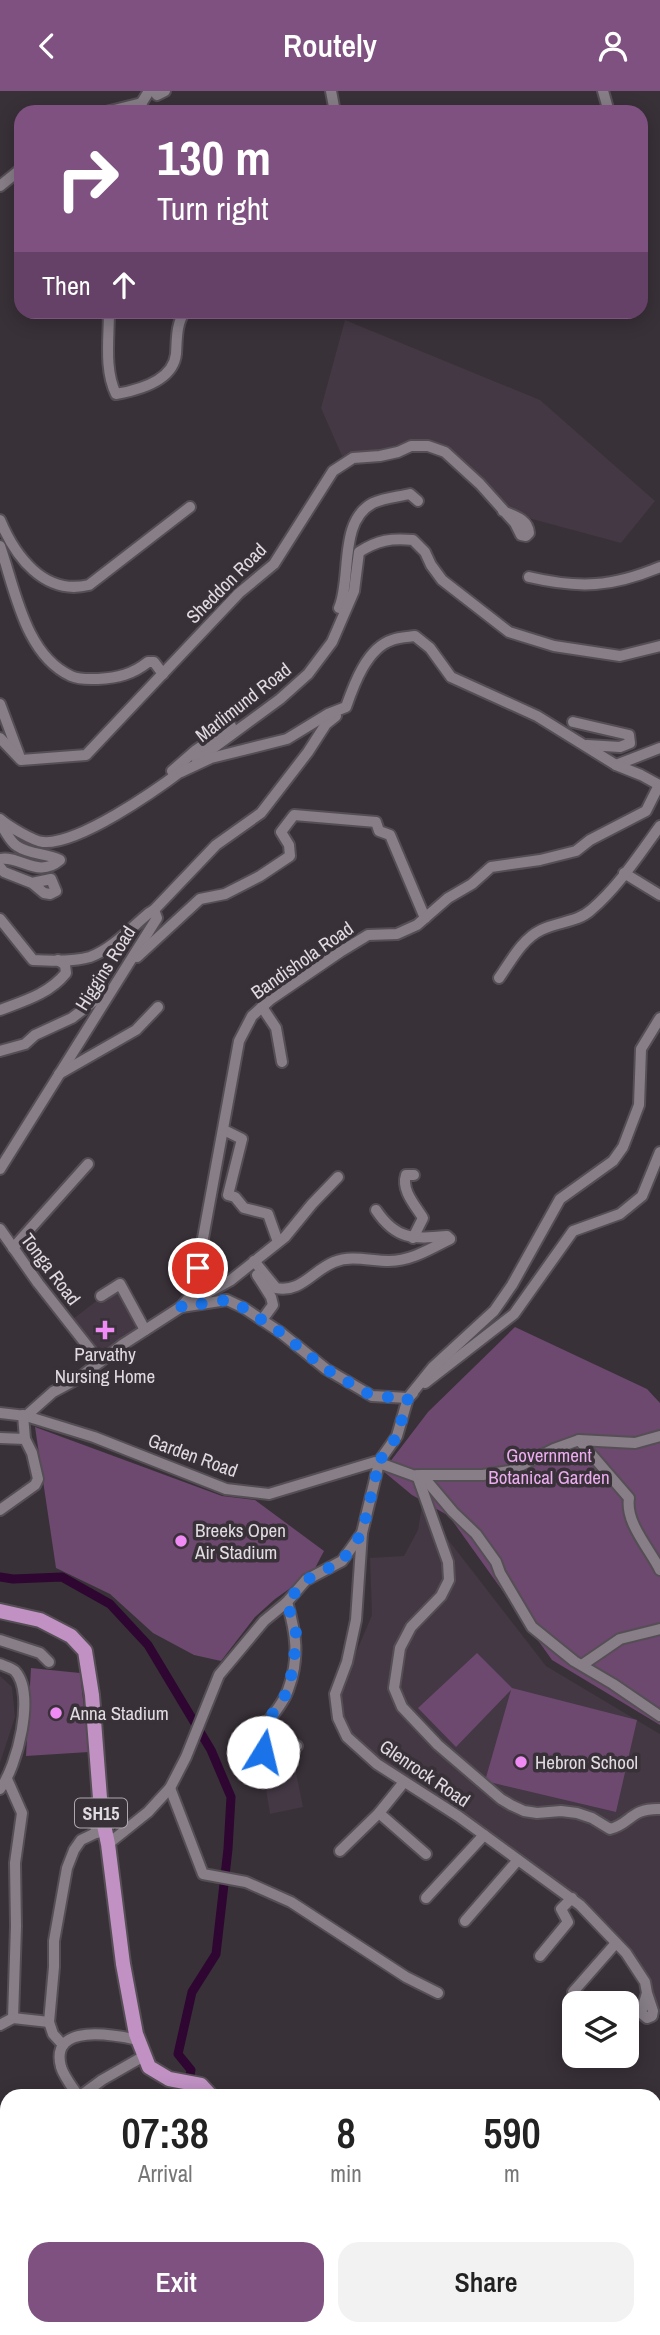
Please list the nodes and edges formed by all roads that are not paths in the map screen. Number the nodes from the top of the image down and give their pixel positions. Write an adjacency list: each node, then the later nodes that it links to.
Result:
1 (152, 91): 2 (street); 3 (street)
2 (165, 91)
3 (141, 105)
4 (14, 175): 5 (street)
5 (0, 186)
6 (109, 319): 7 (street)
7 (182, 319)
8 (418, 501): 26 (street)
9 (190, 507): 11 (street)
10 (503, 511): 16 (street, Sheddon Road)
11 (0, 520)
12 (0, 546): 16 (street)
13 (660, 567): 14 (street)
14 (529, 577)
15 (660, 646): 25 (street, Marlimund Road)
16 (163, 674): 23 (street, Sheddon Road)
17 (0, 704): 23 (street)
18 (346, 707): 21 (street, Bandishola Road); 25 (street); 34 (street)
19 (573, 722): 21 (street)
20 (0, 738): 23 (street)
21 (584, 745): 24 (street, Bandishola Road)
22 (660, 748): 24 (street)
23 (21, 761)
24 (616, 765): 35 (street, Bandishola Road)
25 (181, 772): 26 (street, Marlimund Road)
26 (144, 797): 27 (street, Marlimund Road)
27 (0, 822): 29 (street)
28 (660, 827): 31 (street)
29 (0, 859)
30 (0, 867): 32 (street)
31 (625, 873): 33 (street); 39 (street)
32 (32, 883)
33 (660, 895)
34 (154, 910): 37 (street, Higgins Road); 38 (street, Higgins Road)
35 (425, 918): 38 (street); 42 (street, Bandishola Road)
36 (0, 919): 37 (street, Higgins Road)
37 (58, 960): 43 (street)
38 (127, 966): 40 (street, Higgins Road)
39 (499, 978)
40 (107, 997): 45 (street); 47 (street, Higgins Road)
41 (158, 1007): 47 (street)
42 (262, 1007): 46 (street); 48 (street, Bandishola Road)
43 (0, 1010)
44 (660, 1018): 65 (street)
45 (0, 1051)
46 (282, 1062)
47 (57, 1075): 51 (street, Higgins Road)
48 (224, 1130): 57 (street); 61 (street, Bandishola Road)
49 (660, 1152): 65 (street)
50 (88, 1164): 58 (street)
51 (0, 1169)
52 (414, 1175): 56 (street)
53 (338, 1177): 57 (street)
54 (376, 1210): 56 (street)
55 (0, 1229): 58 (street, Tonga Road)
56 (413, 1238): 59 (street)
57 (278, 1242): 59 (street)
58 (13, 1248): 64 (street, Tonga Road)
59 (252, 1263): 61 (street); 62 (street)
60 (101, 1296): 63 (street)
61 (181, 1307): 62 (street); 63 (street)
62 (262, 1320): 65 (street)
63 (145, 1330): 64 (street)
64 (100, 1362): 67 (street)
65 (408, 1398): 72 (street)
66 (0, 1413): 67 (street, Garden Road)
67 (25, 1415): 70 (street); 72 (street, Garden Road)
68 (660, 1436): 71 (street)
69 (0, 1438): 70 (street)
70 (24, 1439): 74 (street)
71 (579, 1440): 73 (street); 76 (street)
72 (379, 1463): 73 (street); 75 (street)
73 (417, 1475): 83 (street); 90 (street)
74 (0, 1510)
75 (362, 1533): 77 (street); 87 (street, Glenrock Road)
76 (660, 1570)
77 (287, 1602): 85 (street); 88 (street)
78 (0, 1611): 93 (main road, SH15)
79 (660, 1629): 83 (street)
80 (0, 1640): 81 (street)
81 (49, 1662)
82 (0, 1664): 86 (street)
83 (582, 1665): 84 (street)
84 (660, 1716)
85 (297, 1746)
86 (8, 1779): 89 (street); 106 (street)
87 (404, 1782): 92 (street); 94 (street, Glenrock Road)
88 (170, 1788): 93 (street); 104 (street)
89 (0, 1789)
90 (660, 1809)
91 (90, 1812): 93 (street)
92 (379, 1813): 95 (street); 96 (street)
93 (103, 1835): 107 (street); 109 (main road, SH15)
94 (484, 1835): 97 (street, Glenrock Road); 98 (street)
95 (340, 1851)
96 (426, 1854)
97 (518, 1860): 99 (street, Glenrock Road); 100 (street)
98 (426, 1898)
99 (572, 1898): 101 (street, Glenrock Road); 102 (street)
100 (466, 1921)
101 (616, 1943): 103 (street); 105 (street, Glenrock Road)
102 (540, 1956)
103 (574, 1991)
104 (438, 1993)
105 (647, 1993)
106 (13, 2018): 107 (street); 108 (street)
107 (49, 2022): 110 (street)
108 (0, 2025)
109 (138, 2040): 110 (street); 111 (main road, SH15)
110 (63, 2045): 112 (street)
111 (146, 2062): 113 (street); 114 (main road)
112 (74, 2089)
113 (90, 2089)
114 (205, 2089)

